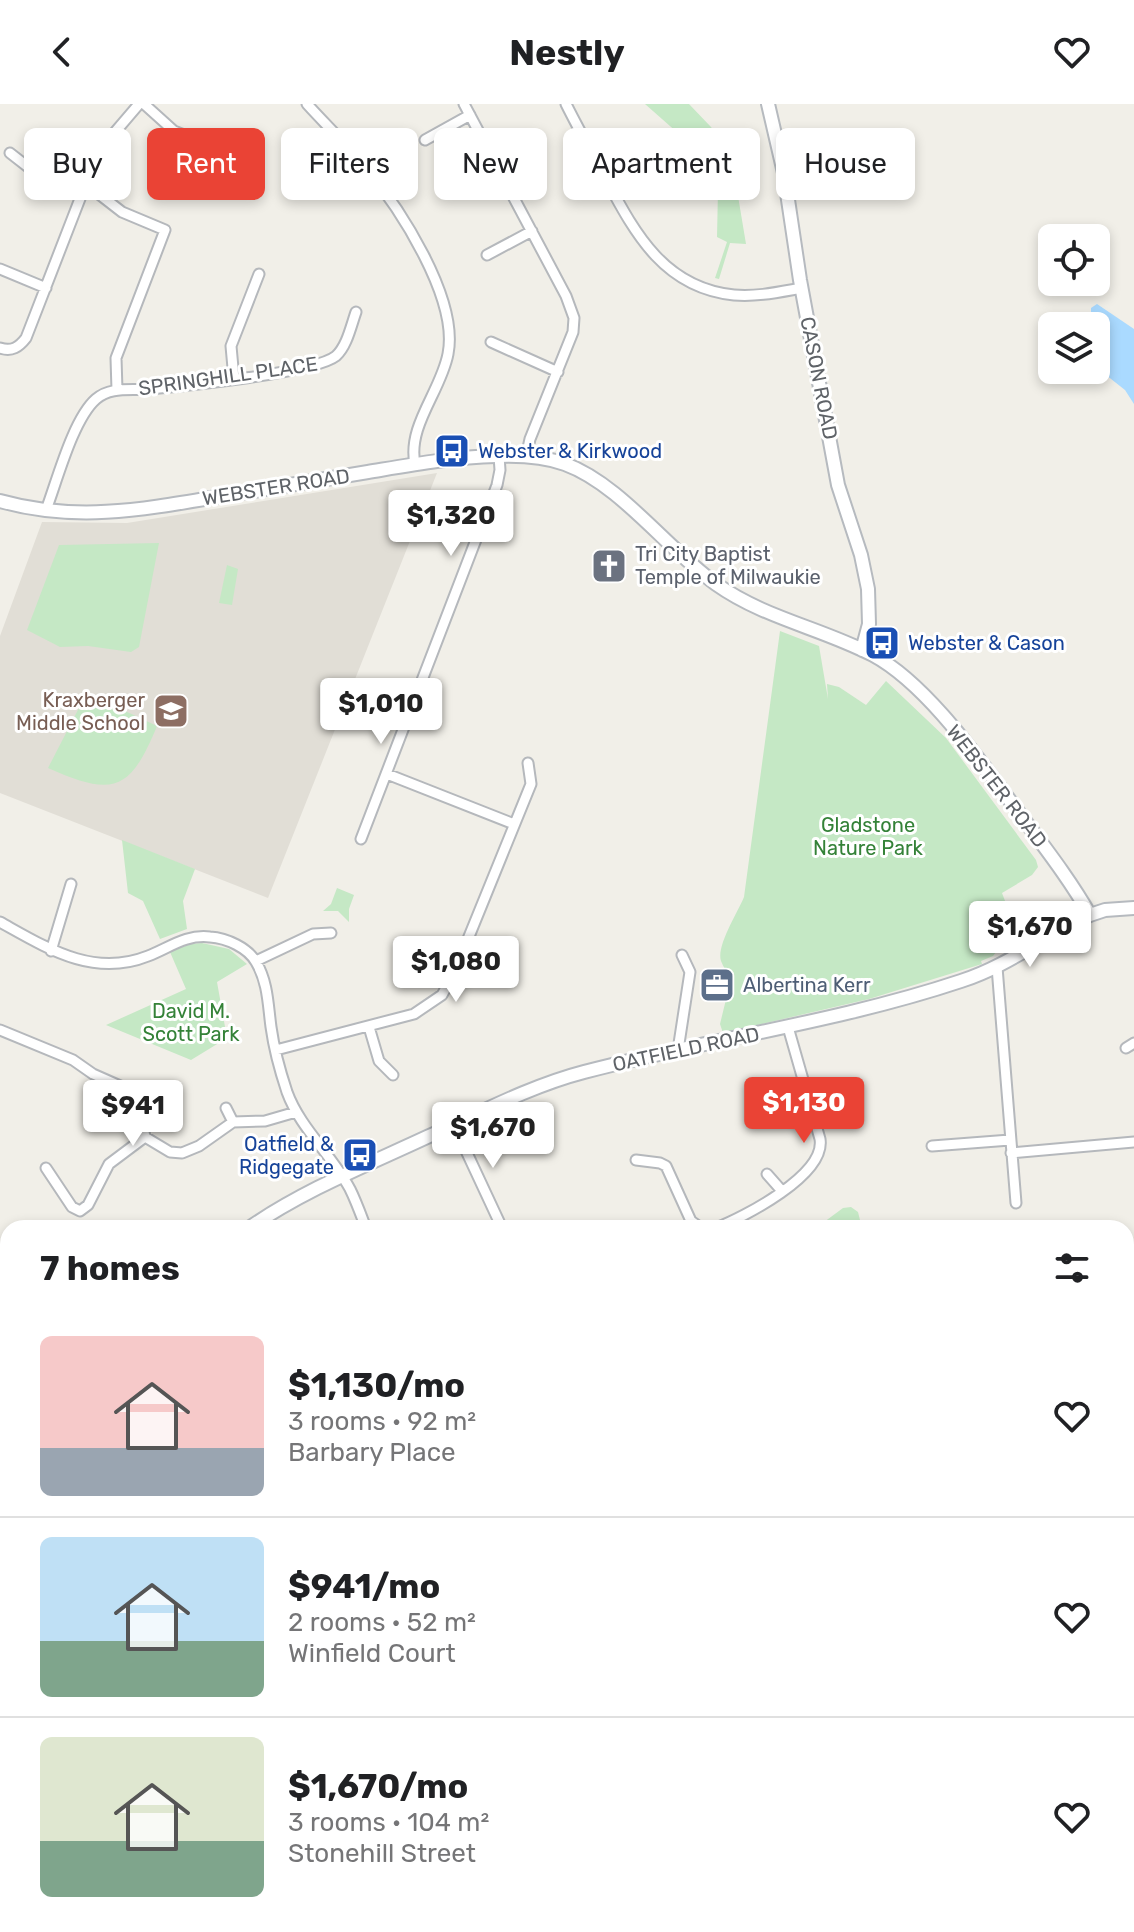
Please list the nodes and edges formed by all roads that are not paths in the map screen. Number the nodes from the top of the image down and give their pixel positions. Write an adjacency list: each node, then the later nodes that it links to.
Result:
1 (141, 104): 7 (street); 8 (street)
2 (307, 104): 28 (street)
3 (464, 104): 6 (street)
4 (566, 104): 19 (street)
5 (768, 104): 19 (street, CASON ROAD)
6 (470, 115): 9 (street); 14 (street)
7 (119, 128)
8 (170, 128)
9 (425, 140)
10 (10, 153): 11 (street)
11 (24, 164)
12 (80, 200): 18 (street)
13 (107, 200): 25 (street)
14 (532, 231): 15 (street); 23 (street)
15 (487, 255)
16 (0, 269): 18 (street)
17 (259, 274): 24 (street)
18 (46, 288): 22 (street)
19 (802, 288): 31 (street, CASON ROAD)
20 (356, 312): 24 (street, SPRINGHILL PLACE)
21 (491, 342): 23 (street)
22 (5, 349)
23 (558, 372): 27 (street)
24 (234, 379): 25 (street, SPRINGHILL PLACE)
25 (117, 390): 30 (street)
26 (499, 456): 27 (street, WEBSTER ROAD); 28 (street, WEBSTER ROAD); 33 (street)
27 (526, 457): 31 (street, WEBSTER ROAD)
28 (415, 464): 30 (street, WEBSTER ROAD)
29 (0, 501): 30 (street, WEBSTER ROAD)
30 (46, 510)
31 (862, 650): 38 (street, WEBSTER ROAD)
32 (528, 763): 34 (street)
33 (387, 774): 34 (street); 35 (street)
34 (514, 824): 45 (street)
35 (361, 839)
36 (71, 884): 41 (street)
37 (1134, 908): 38 (street, OATFIELD ROAD)
38 (1090, 915): 44 (street, OATFIELD ROAD)
39 (0, 922): 41 (street)
40 (331, 933): 43 (street)
41 (51, 951): 43 (street)
42 (682, 955): 49 (street)
43 (256, 961): 48 (street)
44 (997, 967): 46 (street, OATFIELD ROAD); 56 (street)
45 (369, 1027): 48 (street); 50 (street)
46 (788, 1027): 49 (street, OATFIELD ROAD); 64 (street)
47 (0, 1030): 55 (street)
48 (276, 1050): 52 (street)
49 (678, 1050): 54 (street, OATFIELD ROAD)
50 (393, 1075)
51 (226, 1108): 53 (street)
52 (296, 1112): 53 (street); 63 (street)
53 (233, 1122): 55 (street)
54 (454, 1125): 63 (street, OATFIELD ROAD); 68 (street)
55 (145, 1137): 61 (street)
56 (1010, 1140): 58 (street); 59 (street)
57 (1134, 1142): 59 (street)
58 (932, 1146)
59 (1011, 1153): 65 (street)
60 (636, 1160): 69 (street)
61 (46, 1168)
62 (767, 1174): 64 (street)
63 (342, 1177): 66 (street, OATFIELD ROAD); 67 (street)
64 (782, 1191): 70 (street)
65 (1016, 1203)
66 (262, 1220)
67 (363, 1220)
68 (498, 1220)
69 (691, 1220)
70 (734, 1220)

